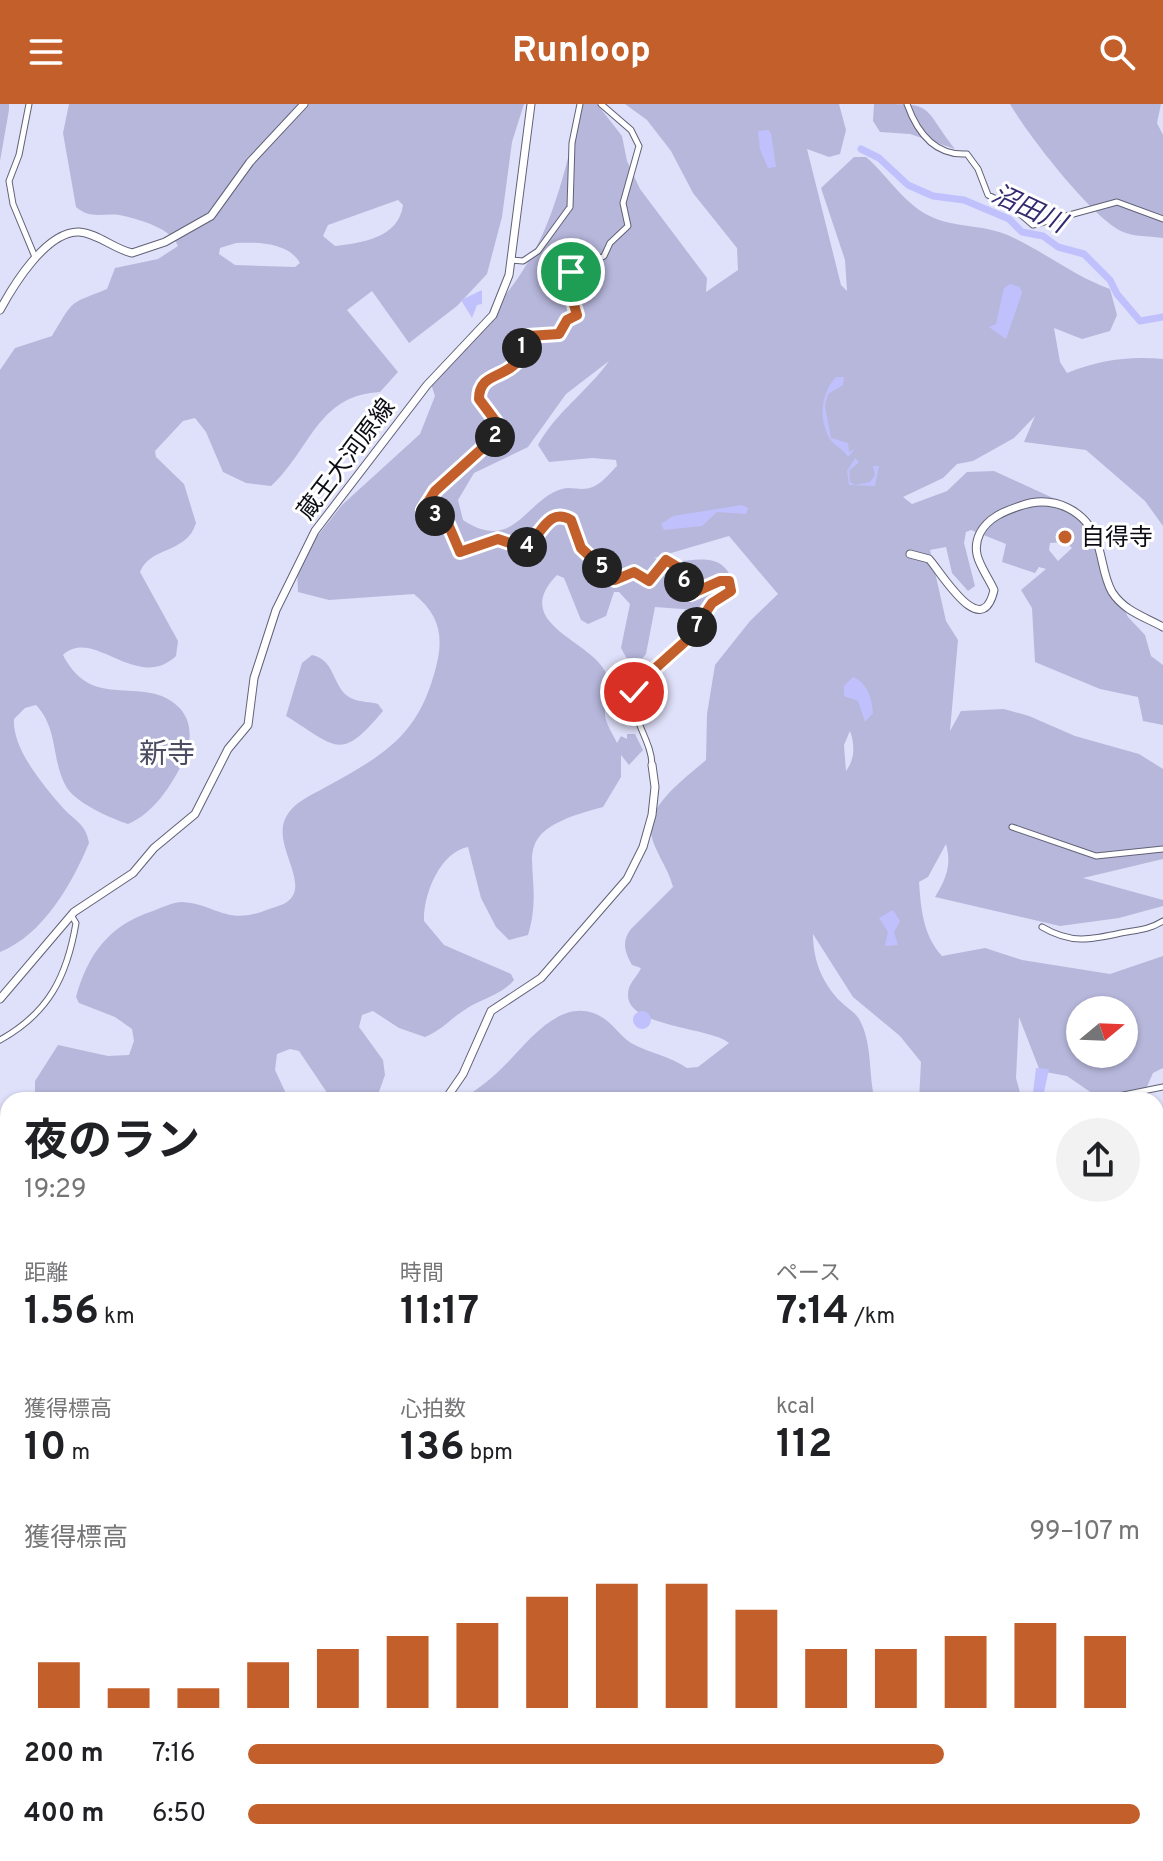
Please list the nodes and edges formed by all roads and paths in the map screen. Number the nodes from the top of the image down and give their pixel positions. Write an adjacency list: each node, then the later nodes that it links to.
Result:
1 (29, 104): 8 (street)
2 (304, 104): 8 (street)
3 (531, 104): 9 (street, 蔵王大河原線)
4 (580, 104): 9 (street)
5 (601, 104): 13 (street)
6 (907, 104): 7 (street)
7 (1163, 219)
8 (35, 257): 10 (street)
9 (510, 260): 16 (street, 蔵王大河原線)
10 (0, 310)
11 (910, 554): 12 (street)
12 (1163, 627)
13 (652, 765): 22 (street)
14 (1012, 827): 15 (street)
15 (1163, 849)
16 (71, 915): 19 (street, 蔵王大河原線); 20 (street)
17 (1163, 921): 18 (street)
18 (1042, 927)
19 (0, 999)
20 (0, 1040)
21 (1163, 1087): 23 (street)
22 (451, 1092)
23 (1138, 1092)

